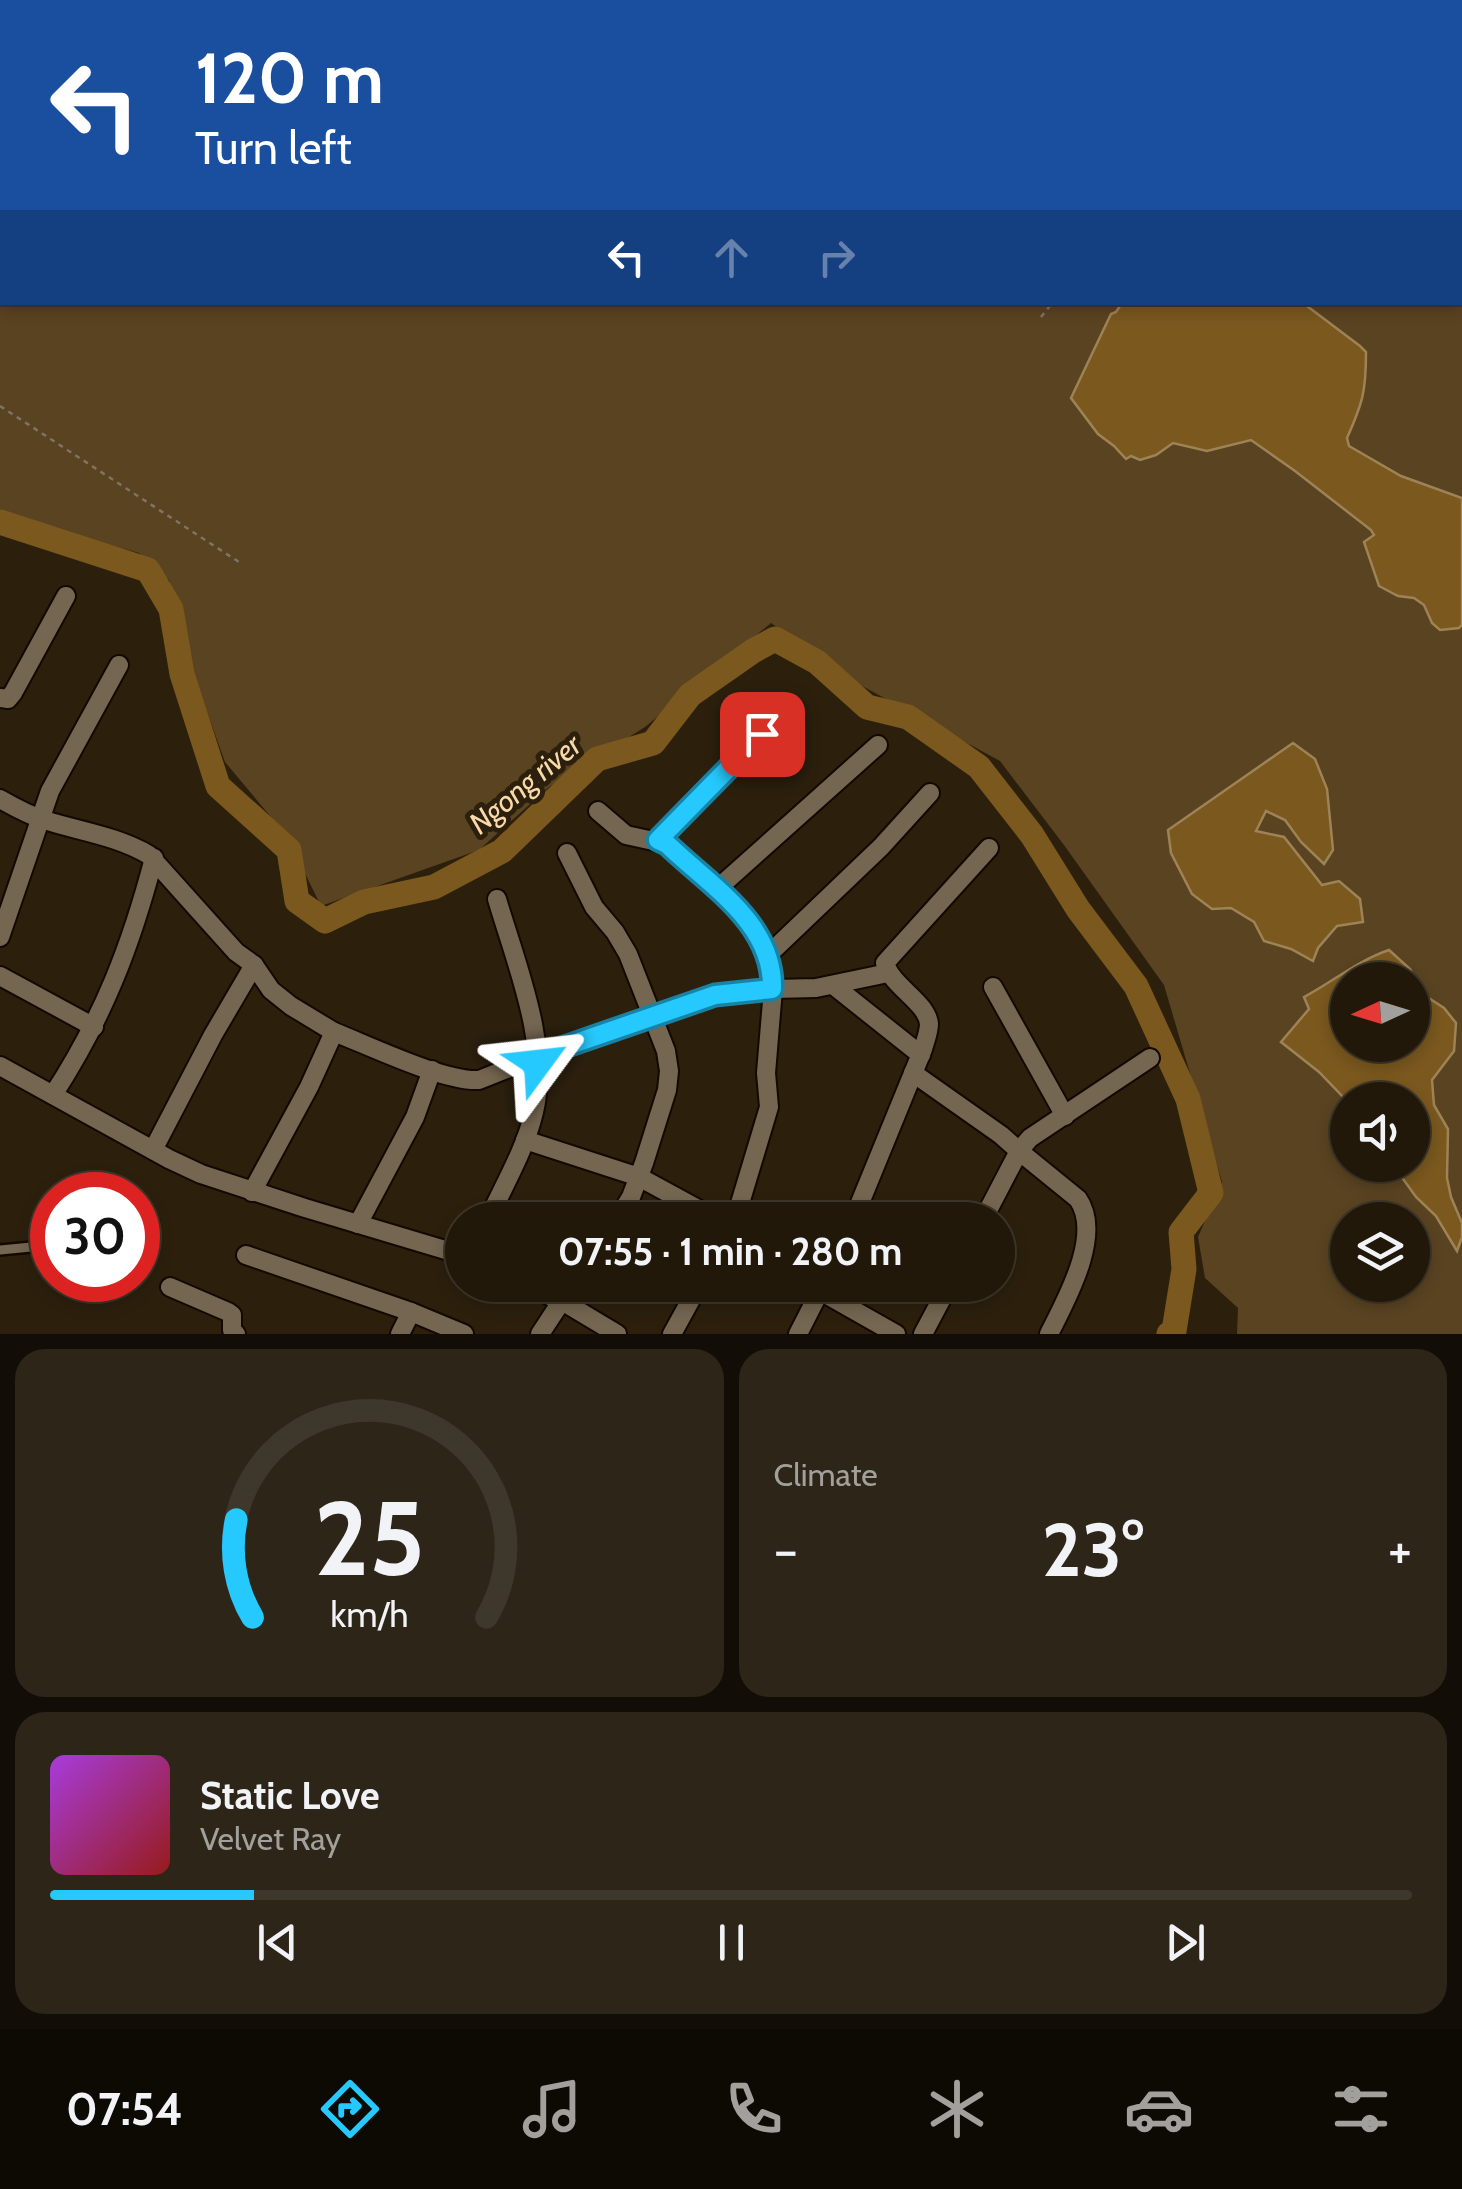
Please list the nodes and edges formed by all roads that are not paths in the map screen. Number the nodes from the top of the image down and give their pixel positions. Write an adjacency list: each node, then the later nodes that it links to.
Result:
1 (66, 596): 3 (street)
2 (119, 666): 9 (street)
3 (0, 698)
4 (789, 708): 10 (street)
5 (878, 745): 14 (street)
6 (930, 792): 17 (street)
7 (0, 800): 9 (street)
8 (598, 810): 10 (street)
9 (40, 818): 13 (street); 16 (street)
10 (658, 840): 14 (street)
11 (989, 848): 19 (street)
12 (567, 853): 24 (street)
13 (154, 858): 18 (street); 25 (street)
14 (717, 889): 17 (street)
15 (497, 899): 28 (street)
16 (0, 938)
17 (768, 955): 23 (street)
18 (254, 965): 26 (street); 36 (street)
19 (888, 972): 21 (street); 27 (street)
20 (0, 976): 25 (street)
21 (834, 984): 23 (street); 27 (street)
22 (994, 987): 34 (street)
23 (772, 989): 24 (street); 43 (street)
24 (652, 1016): 28 (street); 38 (street)
25 (94, 1027): 33 (street)
26 (334, 1032): 31 (street); 39 (street)
27 (921, 1055): 32 (street)
28 (538, 1056): 31 (street); 35 (street)
29 (1150, 1058): 34 (street)
30 (0, 1066): 33 (street)
31 (432, 1070): 46 (street)
32 (913, 1073): 37 (street); 44 (street)
33 (54, 1095): 36 (street)
34 (1065, 1116): 37 (street)
35 (525, 1140): 38 (street); 40 (street)
36 (153, 1150): 39 (street)
37 (1020, 1152): 45 (street); 67 (street)
38 (639, 1177): 41 (street); 42 (street)
39 (252, 1192): 46 (street)
40 (496, 1202)
41 (627, 1202)
42 (685, 1202)
43 (741, 1202)
44 (860, 1202)
45 (993, 1202)
46 (358, 1224): 49 (street)
47 (30, 1247): 48 (lane)
48 (0, 1250)
49 (445, 1251)
50 (246, 1255): 57 (street)
51 (170, 1287): 58 (street)
52 (690, 1302): 63 (street)
53 (815, 1302): 64 (street)
54 (845, 1302): 65 (street)
55 (940, 1302): 66 (street)
56 (564, 1303): 61 (street); 62 (street)
57 (411, 1312): 59 (street); 60 (street)
58 (236, 1334)
59 (400, 1334)
60 (464, 1334)
61 (540, 1334)
62 (617, 1334)
63 (672, 1334)
64 (798, 1334)
65 (896, 1334)
66 (923, 1334)
67 (1048, 1334)

